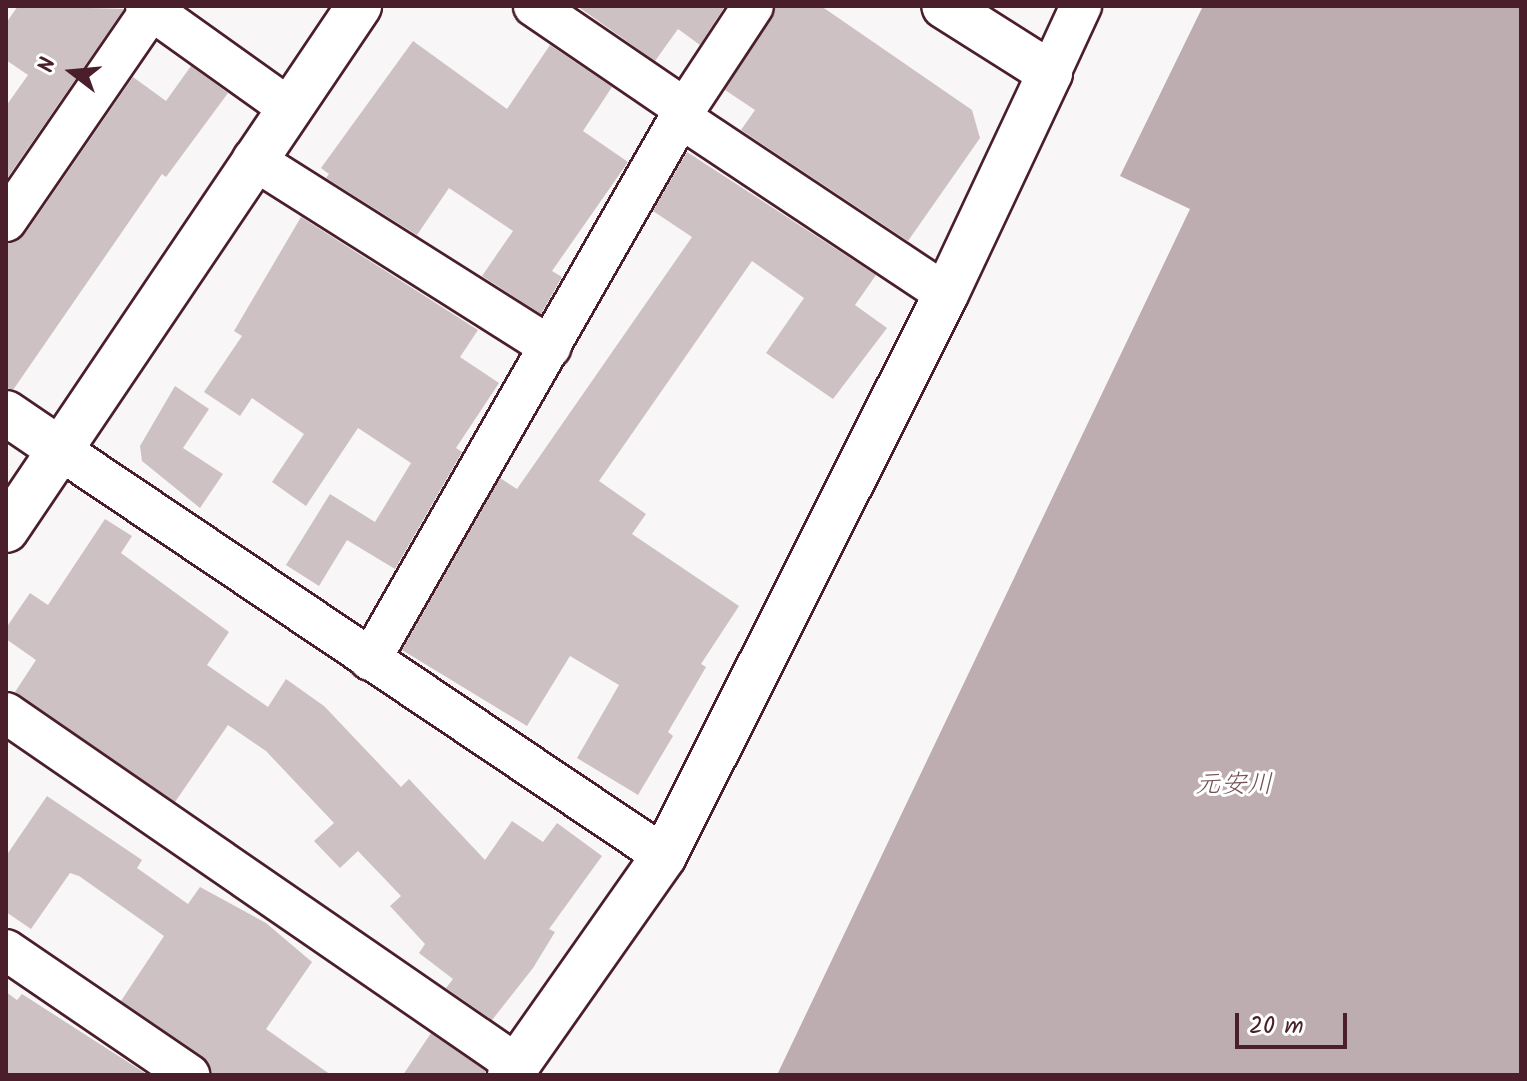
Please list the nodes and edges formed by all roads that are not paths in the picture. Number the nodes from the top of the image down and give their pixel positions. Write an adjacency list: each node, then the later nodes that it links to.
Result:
1 (359, 6): 8 (street)
2 (534, 6): 9 (street)
3 (753, 6): 9 (street)
4 (944, 6): 7 (street)
5 (1081, 6): 7 (street)
6 (149, 8): 8 (street); 11 (street)
7 (1050, 73): 12 (street)
8 (289, 108): 10 (street)
9 (683, 113): 12 (street); 13 (street)
10 (253, 159): 13 (street); 15 (street)
11 (6, 221)
12 (946, 294): 19 (street)
13 (550, 347): 17 (street)
14 (6, 413): 15 (street)
15 (62, 451): 16 (street); 17 (street)
16 (6, 530)
17 (370, 660): 19 (street)
18 (6, 713): 21 (street)
19 (664, 856): 21 (street)
20 (6, 950): 22 (street)
21 (513, 1070)
22 (189, 1075)

